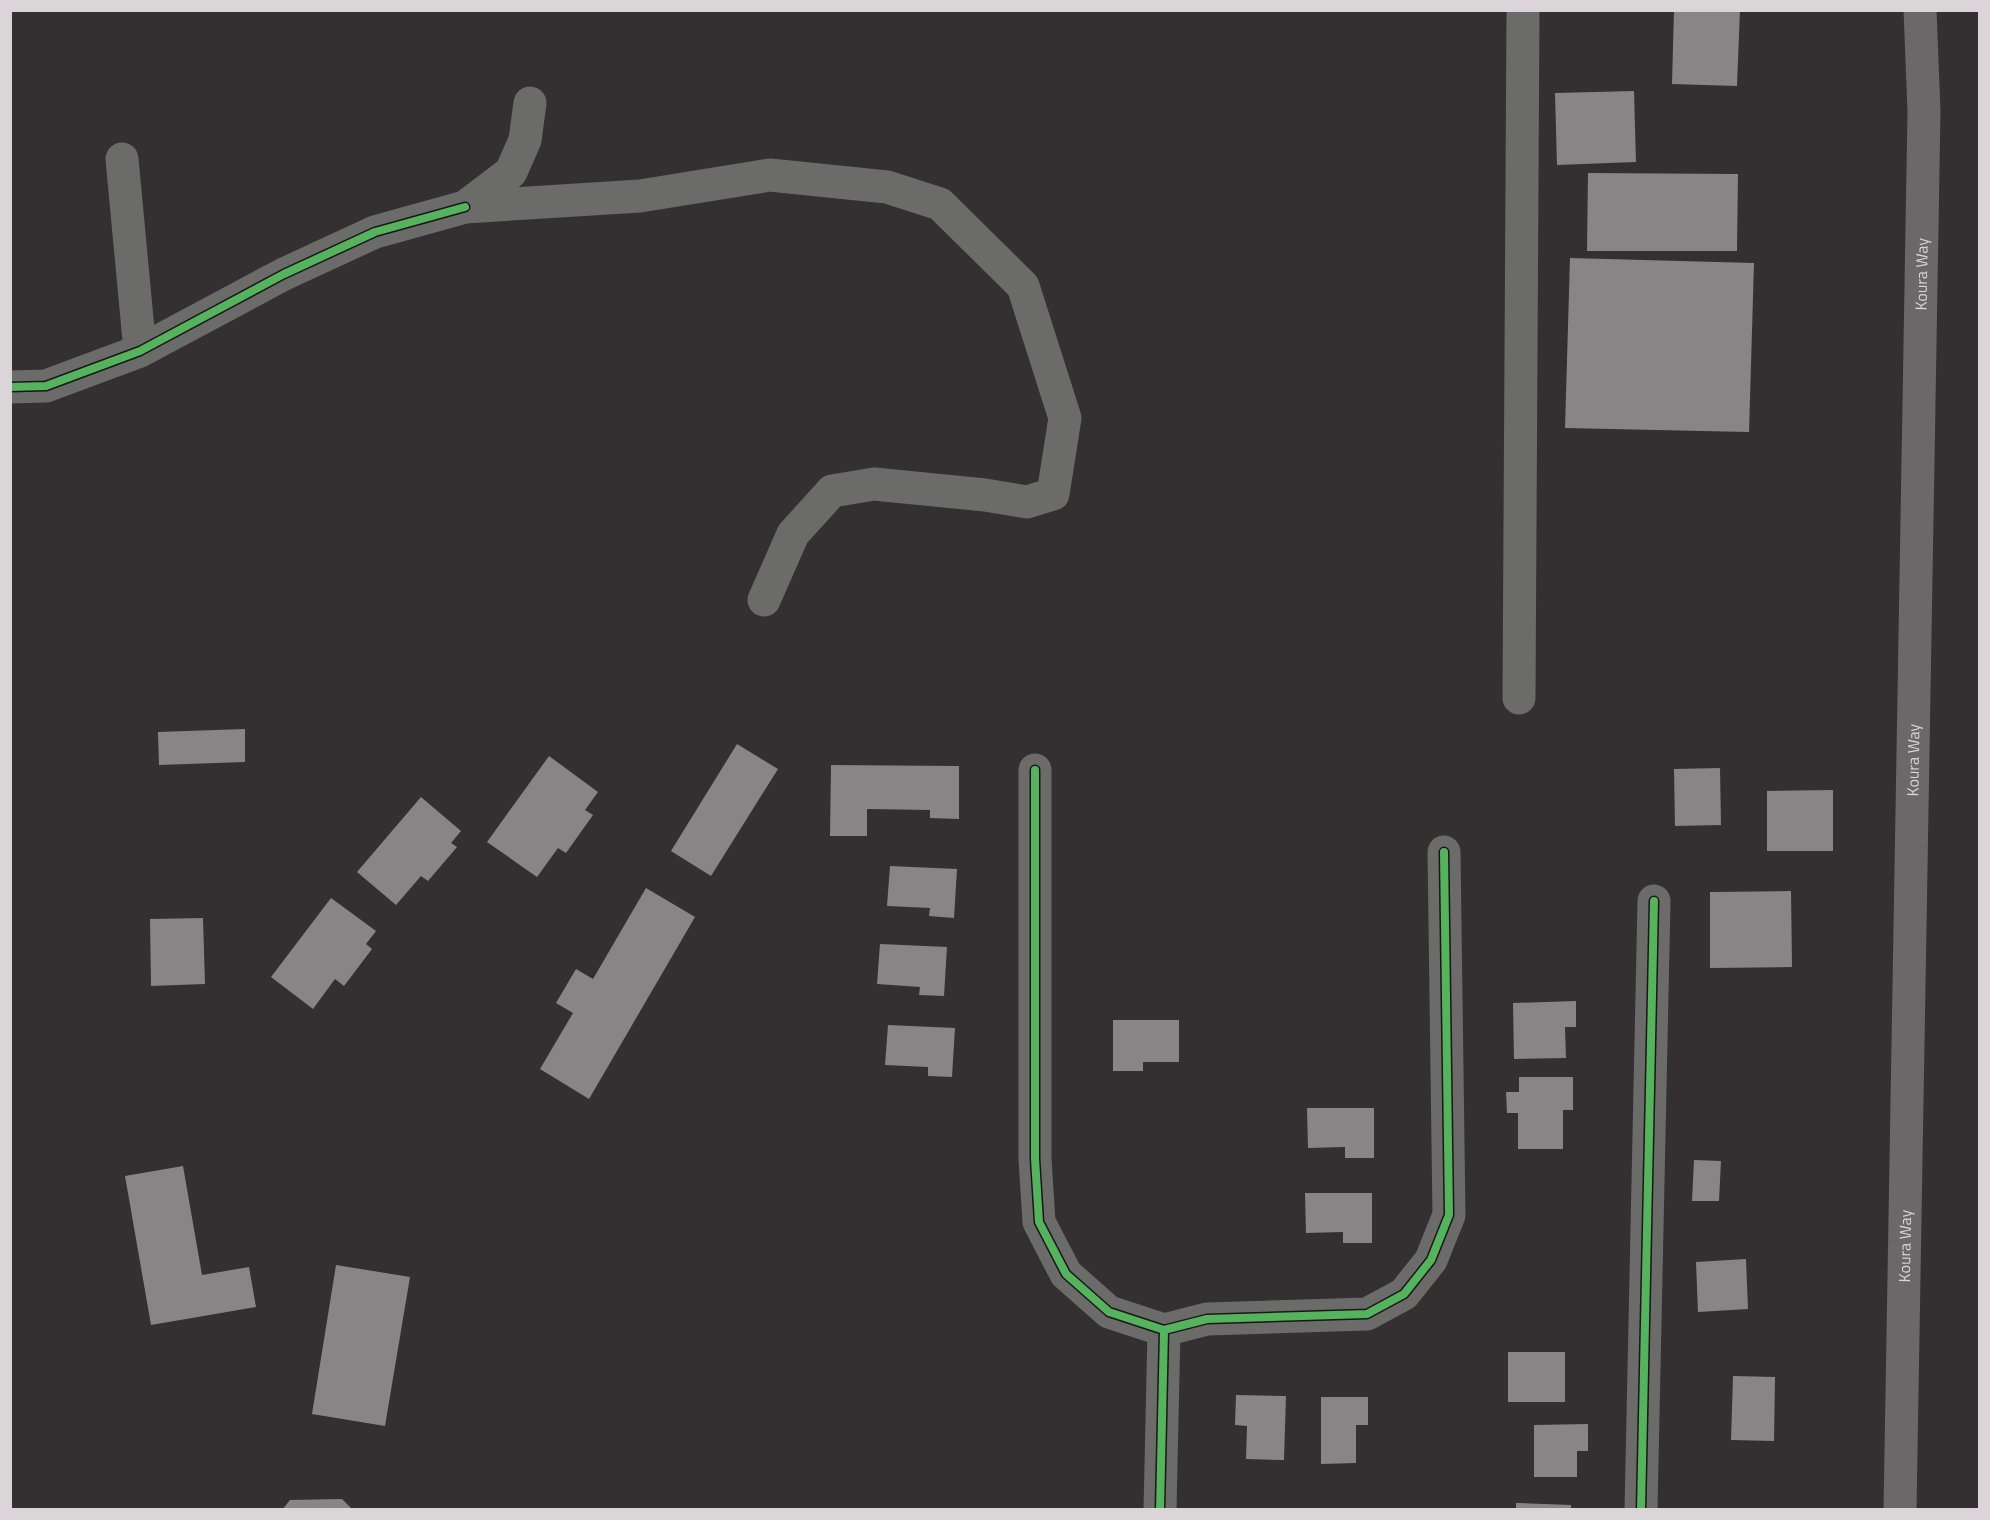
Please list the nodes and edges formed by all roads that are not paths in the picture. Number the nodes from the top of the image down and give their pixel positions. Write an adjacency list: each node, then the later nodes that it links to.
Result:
1 (1523, 10): 9 (street)
2 (1920, 10): 16 (highway, Koura Way)
3 (530, 103): 5 (street)
4 (122, 159): 6 (street)
5 (465, 207): 6 (street); 8 (street)
6 (140, 351): 7 (street)
7 (10, 387)
8 (764, 600)
9 (1519, 698)
10 (1035, 770): 13 (street)
11 (1444, 852): 13 (street)
12 (1654, 901): 15 (street)
13 (1164, 1330): 14 (street)
14 (1160, 1509)
15 (1641, 1509)
16 (1900, 1509)

